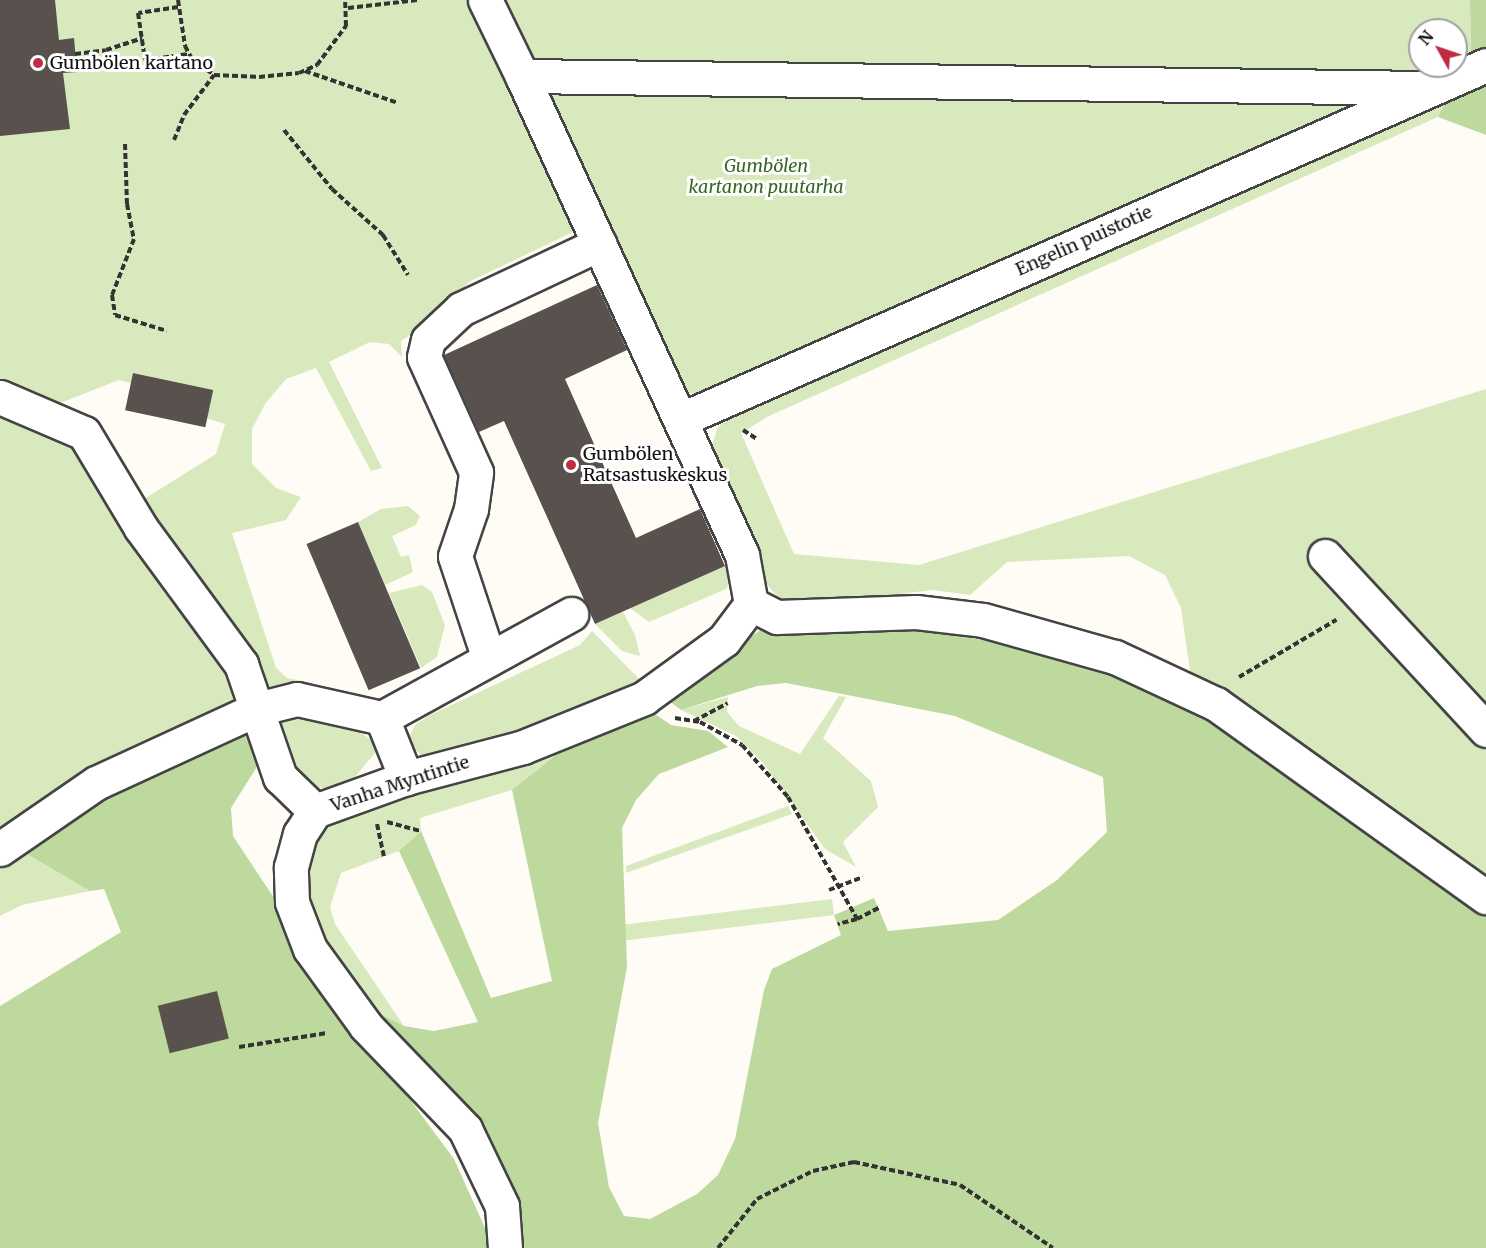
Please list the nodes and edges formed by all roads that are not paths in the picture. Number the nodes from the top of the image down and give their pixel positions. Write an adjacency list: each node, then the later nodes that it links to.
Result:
1 (485, 0): 3 (street)
2 (1486, 65): 4 (street, Engelin puistotie)
3 (522, 76): 4 (street); 5 (street)
4 (1426, 88): 7 (street, Engelin puistotie)
5 (599, 244): 7 (street); 11 (street)
6 (0, 397): 12 (street)
7 (682, 419): 9 (street)
8 (1325, 556): 13 (street)
9 (751, 604): 15 (street, Vanha Myntintie); 18 (street)
10 (571, 614): 11 (street)
11 (489, 659): 14 (street)
12 (257, 709): 14 (street); 16 (street); 17 (street)
13 (1479, 711)
14 (382, 718): 15 (street)
15 (406, 778): 16 (street, Vanha Myntintie)
16 (315, 811): 19 (street, Vanha Myntintie)
17 (0, 849)
18 (1486, 897)
19 (505, 1248)

